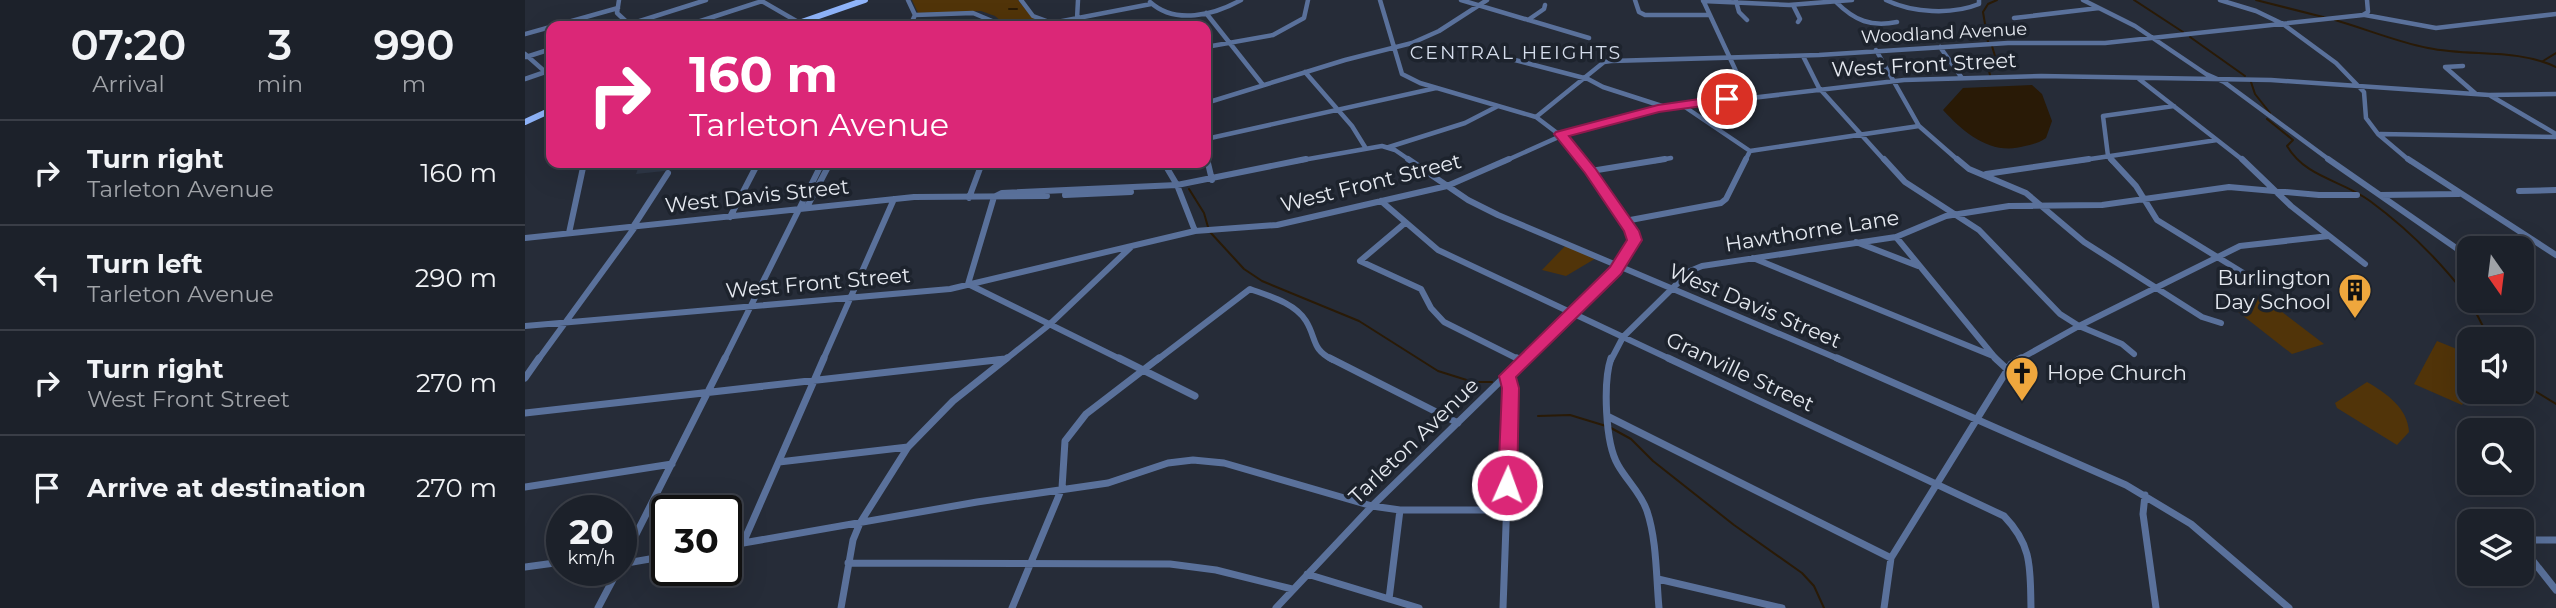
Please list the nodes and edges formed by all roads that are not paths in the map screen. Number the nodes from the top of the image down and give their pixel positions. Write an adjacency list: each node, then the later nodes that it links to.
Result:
1 (619, 0): 28 (street)
2 (706, 0): 43 (street)
3 (761, 0): 44 (street); 45 (street)
4 (865, 0): 46 (main road)
5 (908, 0): 33 (street)
6 (1021, 0): 49 (street)
7 (1078, 0): 38 (street)
8 (1241, 0): 31 (street)
9 (1308, 0): 58 (street)
10 (1380, 0): 62 (street, Tarleton Avenue)
11 (1461, 0): 27 (street)
12 (1487, 0): 27 (street)
13 (1635, 0): 34 (street)
14 (1851, 0): 24 (street)
15 (1886, 0): 16 (street)
16 (1979, 0)
17 (2076, 0): 29 (street)
18 (2083, 0): 29 (street)
19 (2220, 0): 53 (street)
20 (2367, 0): 30 (street)
21 (1703, 1): 22 (street); 34 (street)
22 (1736, 1): 26 (street); 40 (street)
23 (1150, 2): 31 (street); 38 (street)
24 (1836, 2): 26 (street); 52 (street)
25 (1545, 5): 39 (street)
26 (1793, 5): 51 (street)
27 (1478, 6): 39 (street); 62 (street)
28 (618, 8): 41 (street); 42 (street)
29 (2097, 8): 36 (street); 57 (street)
30 (2368, 9): 35 (street); 37 (street)
31 (1206, 13): 58 (street)
32 (2556, 14): 37 (street)
33 (915, 15): 47 (street); 48 (street)
34 (1709, 15): 67 (street)
35 (2363, 15): 37 (street, Woodland Avenue); 53 (street, Woodland Avenue)
36 (2014, 18)
37 (2385, 18)
38 (1077, 19): 50 (street)
39 (1528, 20): 56 (street)
40 (1747, 20)
41 (572, 21)
42 (624, 21)
43 (643, 21)
44 (700, 21)
45 (795, 21)
46 (812, 21)
47 (912, 21)
48 (997, 21)
49 (1043, 21)
50 (1056, 21)
51 (1798, 22)
52 (1897, 22)
53 (2283, 24): 57 (street, Woodland Avenue); 79 (street)
54 (546, 28): 55 (street)
55 (525, 34)
56 (1589, 38)
57 (2154, 38): 61 (street, Woodland Avenue); 76 (street)
58 (1229, 43): 59 (street); 78 (street)
59 (1211, 46)
60 (1465, 47): 72 (street)
61 (1940, 47): 63 (street, Woodland Avenue); 73 (street)
62 (1393, 49): 70 (street); 80 (street, Tarleton Avenue)
63 (1876, 50): 66 (street, Woodland Avenue); 77 (street)
64 (546, 51): 65 (street)
65 (526, 56): 69 (street)
66 (1803, 56): 67 (street, Woodland Avenue); 81 (street)
67 (1729, 57): 72 (street, Woodland Avenue); 85 (street)
68 (2463, 66): 83 (street)
69 (546, 70)
70 (1305, 72): 78 (street); 91 (street)
71 (546, 74): 75 (street)
72 (1583, 78): 90 (street); 93 (street, Woodland Avenue)
73 (1962, 78): 74 (street, West Front Street); 77 (street, West Front Street)
74 (2137, 78): 76 (street, West Front Street); 89 (street)
75 (525, 79)
76 (2216, 79): 79 (street, West Front Street); 125 (street)
77 (1894, 81): 81 (street, West Front Street); 95 (street)
78 (1263, 85): 86 (street)
79 (2360, 87): 83 (street, West Front Street); 98 (street)
80 (1438, 88): 88 (street, Tarleton Avenue); 91 (street)
81 (1819, 88): 85 (street, West Front Street); 97 (street)
82 (2556, 94): 84 (street, West Front Street)
83 (2477, 95): 84 (street, West Front Street)
84 (2489, 95): 99 (street)
85 (1748, 97): 87 (street, West Front Street)
86 (1211, 101)
87 (1682, 105): 90 (street, West Front Street); 104 (street)
88 (1498, 106): 93 (street, Tarleton Avenue); 103 (street)
89 (2174, 106): 101 (street); 105 (street)
90 (1667, 107): 96 (street, West Front Street)
91 (1338, 110): 100 (street); 102 (street)
92 (546, 111): 94 (main road)
93 (1536, 117): 96 (street, Tarleton Avenue)
94 (525, 120)
95 (1919, 126): 97 (street); 116 (street)
96 (1561, 134): 114 (street, Tarleton Avenue); 119 (street, West Front Street)
97 (1860, 134): 104 (street); 133 (street)
98 (2379, 134): 99 (street); 123 (street)
99 (2556, 135)
100 (1211, 138)
101 (2217, 140): 105 (street); 122 (street)
102 (1365, 147): 103 (street, West Davis Street); 117 (street, West Davis Street)
103 (1389, 147): 119 (street, West Davis Street)
104 (1749, 151): 135 (street)
105 (2108, 156): 116 (street); 129 (street)
106 (1671, 158): 114 (street)
107 (584, 168): 139 (street)
108 (755, 168): 134 (street)
109 (819, 168): 132 (street)
110 (827, 168): 132 (street)
111 (980, 168): 127 (street)
112 (1167, 168): 118 (street)
113 (1209, 168): 117 (street)
114 (1591, 171): 135 (street, Tarleton Avenue)
115 (668, 173): 137 (street)
116 (1985, 175): 131 (street)
117 (1212, 180): 118 (street, West Davis Street)
118 (1177, 185): 126 (street, West Davis Street); 138 (street)
119 (1447, 186): 130 (street, West Front Street); 151 (street, West Davis Street)
120 (2556, 190): 121 (street)
121 (2519, 191)
122 (2277, 192): 124 (street, Hawthorne Lane); 129 (street, Hawthorne Lane); 140 (street)
123 (2462, 194): 125 (street); 146 (street)
124 (2357, 195)
125 (2380, 195): 145 (street)
126 (994, 197): 127 (street, West Davis Street); 153 (street)
127 (969, 198): 128 (street, West Davis Street)
128 (894, 199): 132 (street, West Davis Street); 156 (street)
129 (2143, 199): 131 (street, Hawthorne Lane); 147 (street)
130 (1381, 201): 136 (street, Granville Street); 138 (street, West Front Street)
131 (2042, 205): 133 (street, Hawthorne Lane); 155 (street)
132 (801, 209): 134 (street, West Davis Street); 157 (street)
133 (1957, 214): 141 (street, Hawthorne Lane); 163 (street)
134 (730, 216): 137 (street, West Davis Street)
135 (1625, 221): 151 (street, Tarleton Avenue)
136 (1405, 223): 158 (street, Granville Street); 168 (street)
137 (634, 227): 139 (street, West Davis Street); 159 (street)
138 (1199, 231): 144 (street, West Front Street)
139 (569, 233): 142 (street, West Davis Street)
140 (2329, 236): 147 (street); 149 (street)
141 (1896, 237): 143 (street, Hawthorne Lane); 150 (street)
142 (525, 238)
143 (1856, 242): 148 (street, Hawthorne Lane); 150 (street)
144 (1132, 245): 153 (street, West Front Street); 161 (street)
145 (2457, 249)
146 (2556, 255)
147 (2217, 257): 152 (street); 155 (street)
148 (1753, 258): 154 (street, Hawthorne Lane); 166 (street)
149 (2365, 264)
150 (1920, 266): 166 (street)
151 (1617, 267): 154 (street, West Davis Street); 158 (street, Tarleton Avenue)
152 (2258, 282)
153 (968, 284): 156 (street, West Front Street); 161 (street)
154 (1669, 288): 164 (street, Hawthorne Lane); 178 (street, West Davis Street)
155 (2156, 288): 160 (street); 163 (street)
156 (850, 298): 157 (street, West Front Street); 173 (street)
157 (751, 306): 159 (street, West Front Street); 174 (street)
158 (1572, 314): 164 (street, Granville Street); 168 (street, Tarleton Avenue)
159 (567, 322): 162 (street, West Front Street); 172 (street)
160 (2221, 323)
161 (1049, 325): 167 (street); 170 (street)
162 (525, 326)
163 (2079, 326): 165 (street); 169 (street)
164 (1623, 337): 177 (street, Hawthorne Lane); 183 (street, Granville Street)
165 (2134, 354)
166 (1993, 356): 169 (street)
167 (1005, 359): 173 (street); 180 (street)
168 (1522, 361): 171 (street, Tarleton Avenue)
169 (2008, 370): 178 (street)
170 (1142, 371): 175 (street); 179 (street); 185 (street)
171 (1507, 376): 179 (street, Tarleton Avenue); 189 (street)
172 (525, 378)
173 (814, 382): 174 (street); 181 (street)
174 (708, 394): 176 (street); 182 (street)
175 (1195, 396)
176 (525, 413)
177 (1609, 416): 195 (street); 202 (street, Hawthorne Lane)
178 (1979, 419): 183 (street); 186 (street, West Davis Street)
179 (1458, 423): 187 (street, Tarleton Avenue)
180 (908, 447): 181 (street); 190 (street)
181 (779, 462): 194 (street)
182 (672, 464): 184 (street); 191 (street)
183 (1938, 484): 195 (street); 216 (street, Granville Street)
184 (525, 487)
185 (1062, 488): 187 (street); 190 (street); 199 (street)
186 (2145, 495): 217 (street); 218 (street, West Davis Street)
187 (1372, 506): 188 (street); 201 (street, Tarleton Avenue)
188 (1400, 510): 189 (street); 206 (street)
189 (1506, 510): 212 (street)
190 (860, 523): 194 (street); 197 (street)
191 (637, 528)
192 (2534, 540): 193 (street)
193 (2556, 540)
194 (743, 544)
195 (1891, 558): 215 (street)
196 (2534, 562): 205 (street)
197 (848, 563): 199 (street); 208 (street)
198 (546, 564): 200 (street)
199 (1031, 564): 204 (street); 209 (street)
200 (525, 567)
201 (1307, 574): 204 (street, Tarleton Avenue); 206 (street)
202 (1658, 579): 213 (street, Hawthorne Lane); 214 (street)
203 (610, 586): 207 (street)
204 (1292, 589): 210 (street, Tarleton Avenue)
205 (2556, 590)
206 (1389, 599): 211 (street)
207 (598, 608)
208 (841, 608)
209 (1012, 608)
210 (1276, 608)
211 (1419, 608)
212 (1503, 608)
213 (1659, 608)
214 (1782, 608)
215 (1884, 608)
216 (2031, 608)
217 (2156, 608)
218 (2289, 608)

